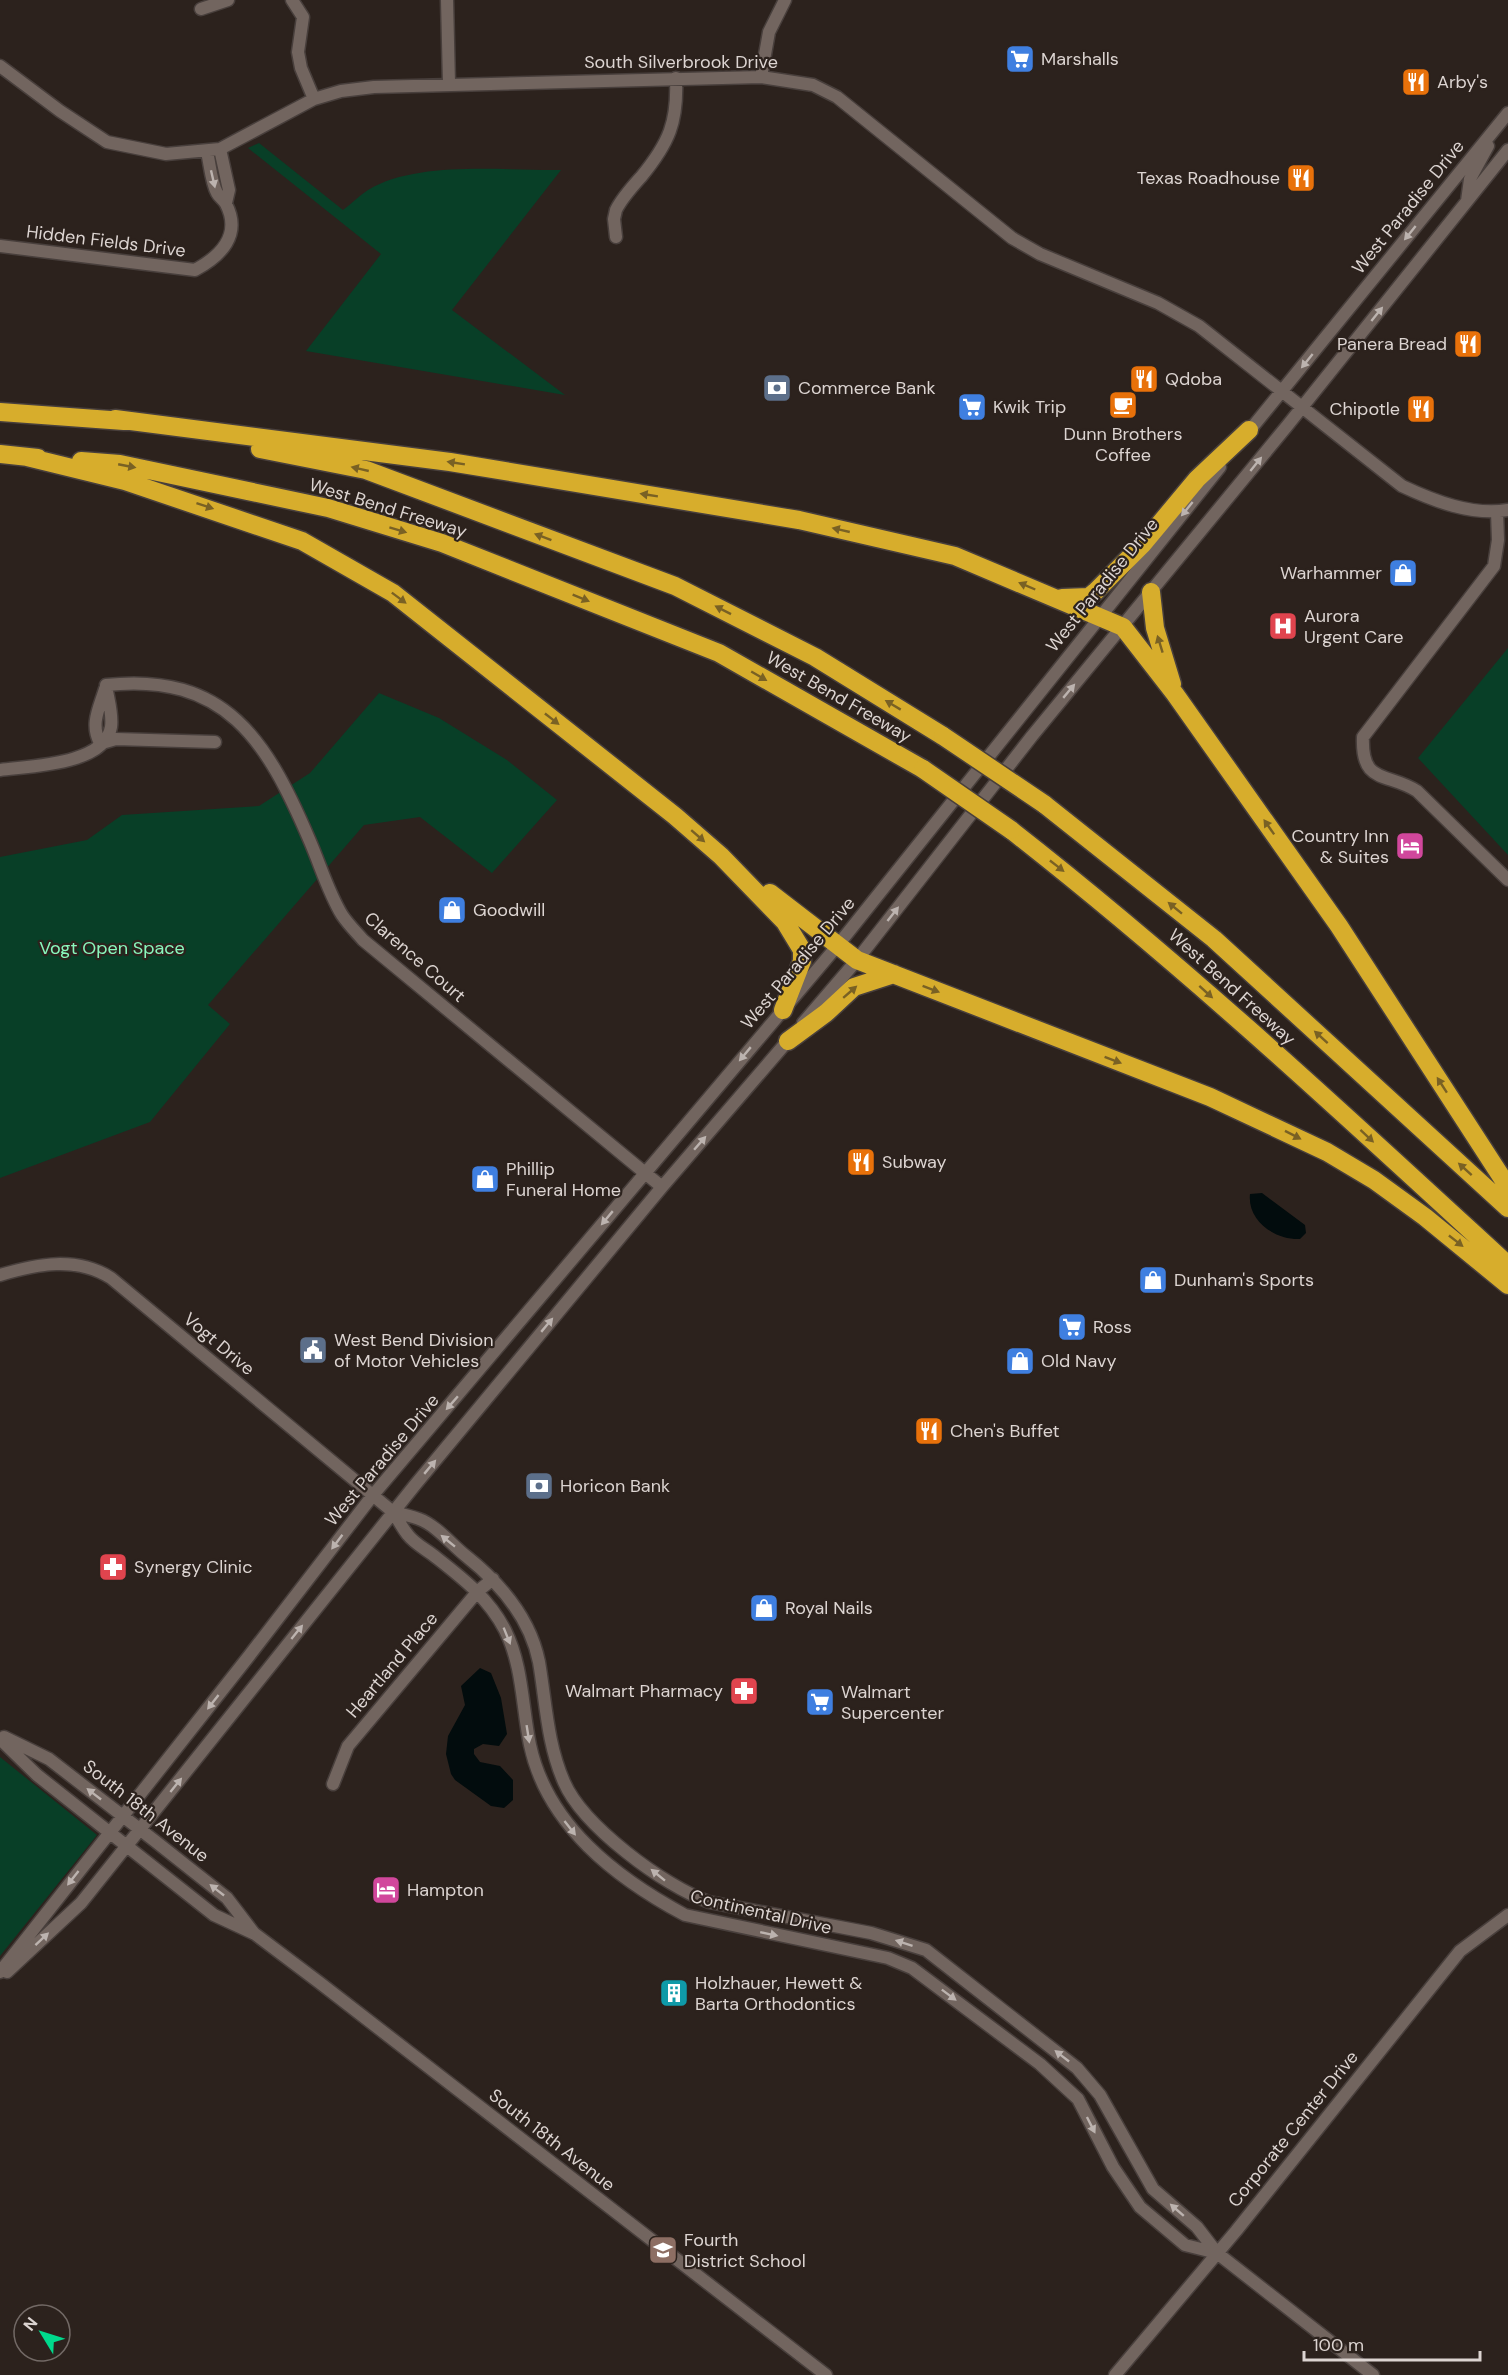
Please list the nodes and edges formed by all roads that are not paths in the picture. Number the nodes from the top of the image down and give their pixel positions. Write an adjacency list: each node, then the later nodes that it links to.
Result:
1 (228, 0): 5 (street)
2 (292, 0): 10 (street)
3 (447, 0): 9 (street)
4 (785, 0): 7 (street)
5 (201, 9)
6 (0, 66): 14 (street, South Silverbrook Drive)
7 (761, 77): 8 (street, South Silverbrook Drive); 19 (street, South Silverbrook Drive)
8 (676, 78): 9 (street, South Silverbrook Drive); 17 (street)
9 (449, 83): 10 (street, South Silverbrook Drive)
10 (314, 99): 12 (street, South Silverbrook Drive)
11 (1507, 114): 15 (street); 19 (street, West Paradise Drive, one-way to 19)
12 (220, 149): 14 (street, South Silverbrook Drive); 16 (street, Hidden Fields Drive)
13 (1508, 150): 15 (street)
14 (207, 152): 16 (street, Hidden Fields Drive, one-way to 16)
15 (1467, 201): 20 (street, one-way to 15)
16 (226, 203): 18 (street, Hidden Fields Drive)
17 (616, 237)
18 (0, 246)
19 (1282, 392): 20 (street, South Silverbrook Drive); 23 (street, West Paradise Drive)
20 (1301, 408): 26 (street, South Silverbrook Drive); 27 (street, one-way to 20)
21 (0, 412): 22 (highway, West Bend Freeway)
22 (115, 419): 28 (highway, one-way to 22); 45 (highway, West Bend Freeway, one-way to 22, bridge)
23 (1249, 430): 28 (highway); 29 (street, West Paradise Drive, one-way to 29)
24 (0, 454): 25 (highway, West Bend Freeway)
25 (27, 457): 35 (highway, one-way to 35); 46 (highway, West Bend Freeway, one-way to 46, bridge)
26 (1503, 511): 36 (street)
27 (1152, 592): 30 (street); 31 (highway, one-way to 27)
28 (1055, 598): 29 (highway)
29 (1100, 617): 30 (highway); 37 (street, West Paradise Drive)
30 (1123, 627): 31 (highway); 38 (street, one-way to 30)
31 (1175, 694): 44 (highway, one-way to 31)
32 (215, 742): 33 (street)
33 (100, 743): 34 (street); 42 (street, Clarence Court)
34 (0, 770)
35 (720, 856): 37 (highway); 40 (highway)
36 (1508, 879)
37 (838, 945): 38 (highway); 40 (street, West Paradise Drive)
38 (857, 960): 39 (highway); 41 (street)
39 (894, 974): 41 (highway, one-way to 39); 48 (highway, one-way to 48)
40 (783, 1010): 42 (street, West Paradise Drive, one-way to 42)
41 (788, 1041): 43 (street, one-way to 41)
42 (645, 1173): 43 (street, Clarence Court); 49 (street, West Paradise Drive, one-way to 49)
43 (662, 1187): 50 (street, one-way to 43)
44 (1508, 1187)
45 (1508, 1208)
46 (1508, 1265)
47 (0, 1275): 49 (street, Vogt Drive)
48 (1508, 1285)
49 (373, 1495): 50 (street, Vogt Drive); 55 (street, West Paradise Drive, one-way to 55)
50 (393, 1512): 51 (street, Continental Drive, one-way to 50); 52 (street, Continental Drive); 56 (street, one-way to 50)
51 (493, 1579): 52 (street, Heartland Place); 63 (street, Continental Drive, one-way to 51)
52 (478, 1591): 54 (street, Heartland Place); 63 (street, Continental Drive, one-way to 63)
53 (0, 1737): 55 (street, South 18th Avenue, one-way to 53); 57 (street, South 18th Avenue)
54 (333, 1784)
55 (123, 1816): 56 (street, South 18th Avenue); 57 (street, West Paradise Drive)
56 (141, 1830): 58 (street); 60 (street, South 18th Avenue, one-way to 56)
57 (110, 1832): 58 (street, South 18th Avenue); 61 (street, West Paradise Drive, one-way to 61)
58 (127, 1847): 60 (street, South 18th Avenue); 62 (street, one-way to 58)
59 (1508, 1915): 63 (street, Corporate Center Drive)
60 (255, 1934): 64 (street, South 18th Avenue)
61 (0, 1972)
62 (0, 1979)
63 (1217, 2253): 65 (street, Corporate Center Drive); 66 (street, Continental Drive)
64 (826, 2375)
65 (1115, 2375)
66 (1373, 2375)

